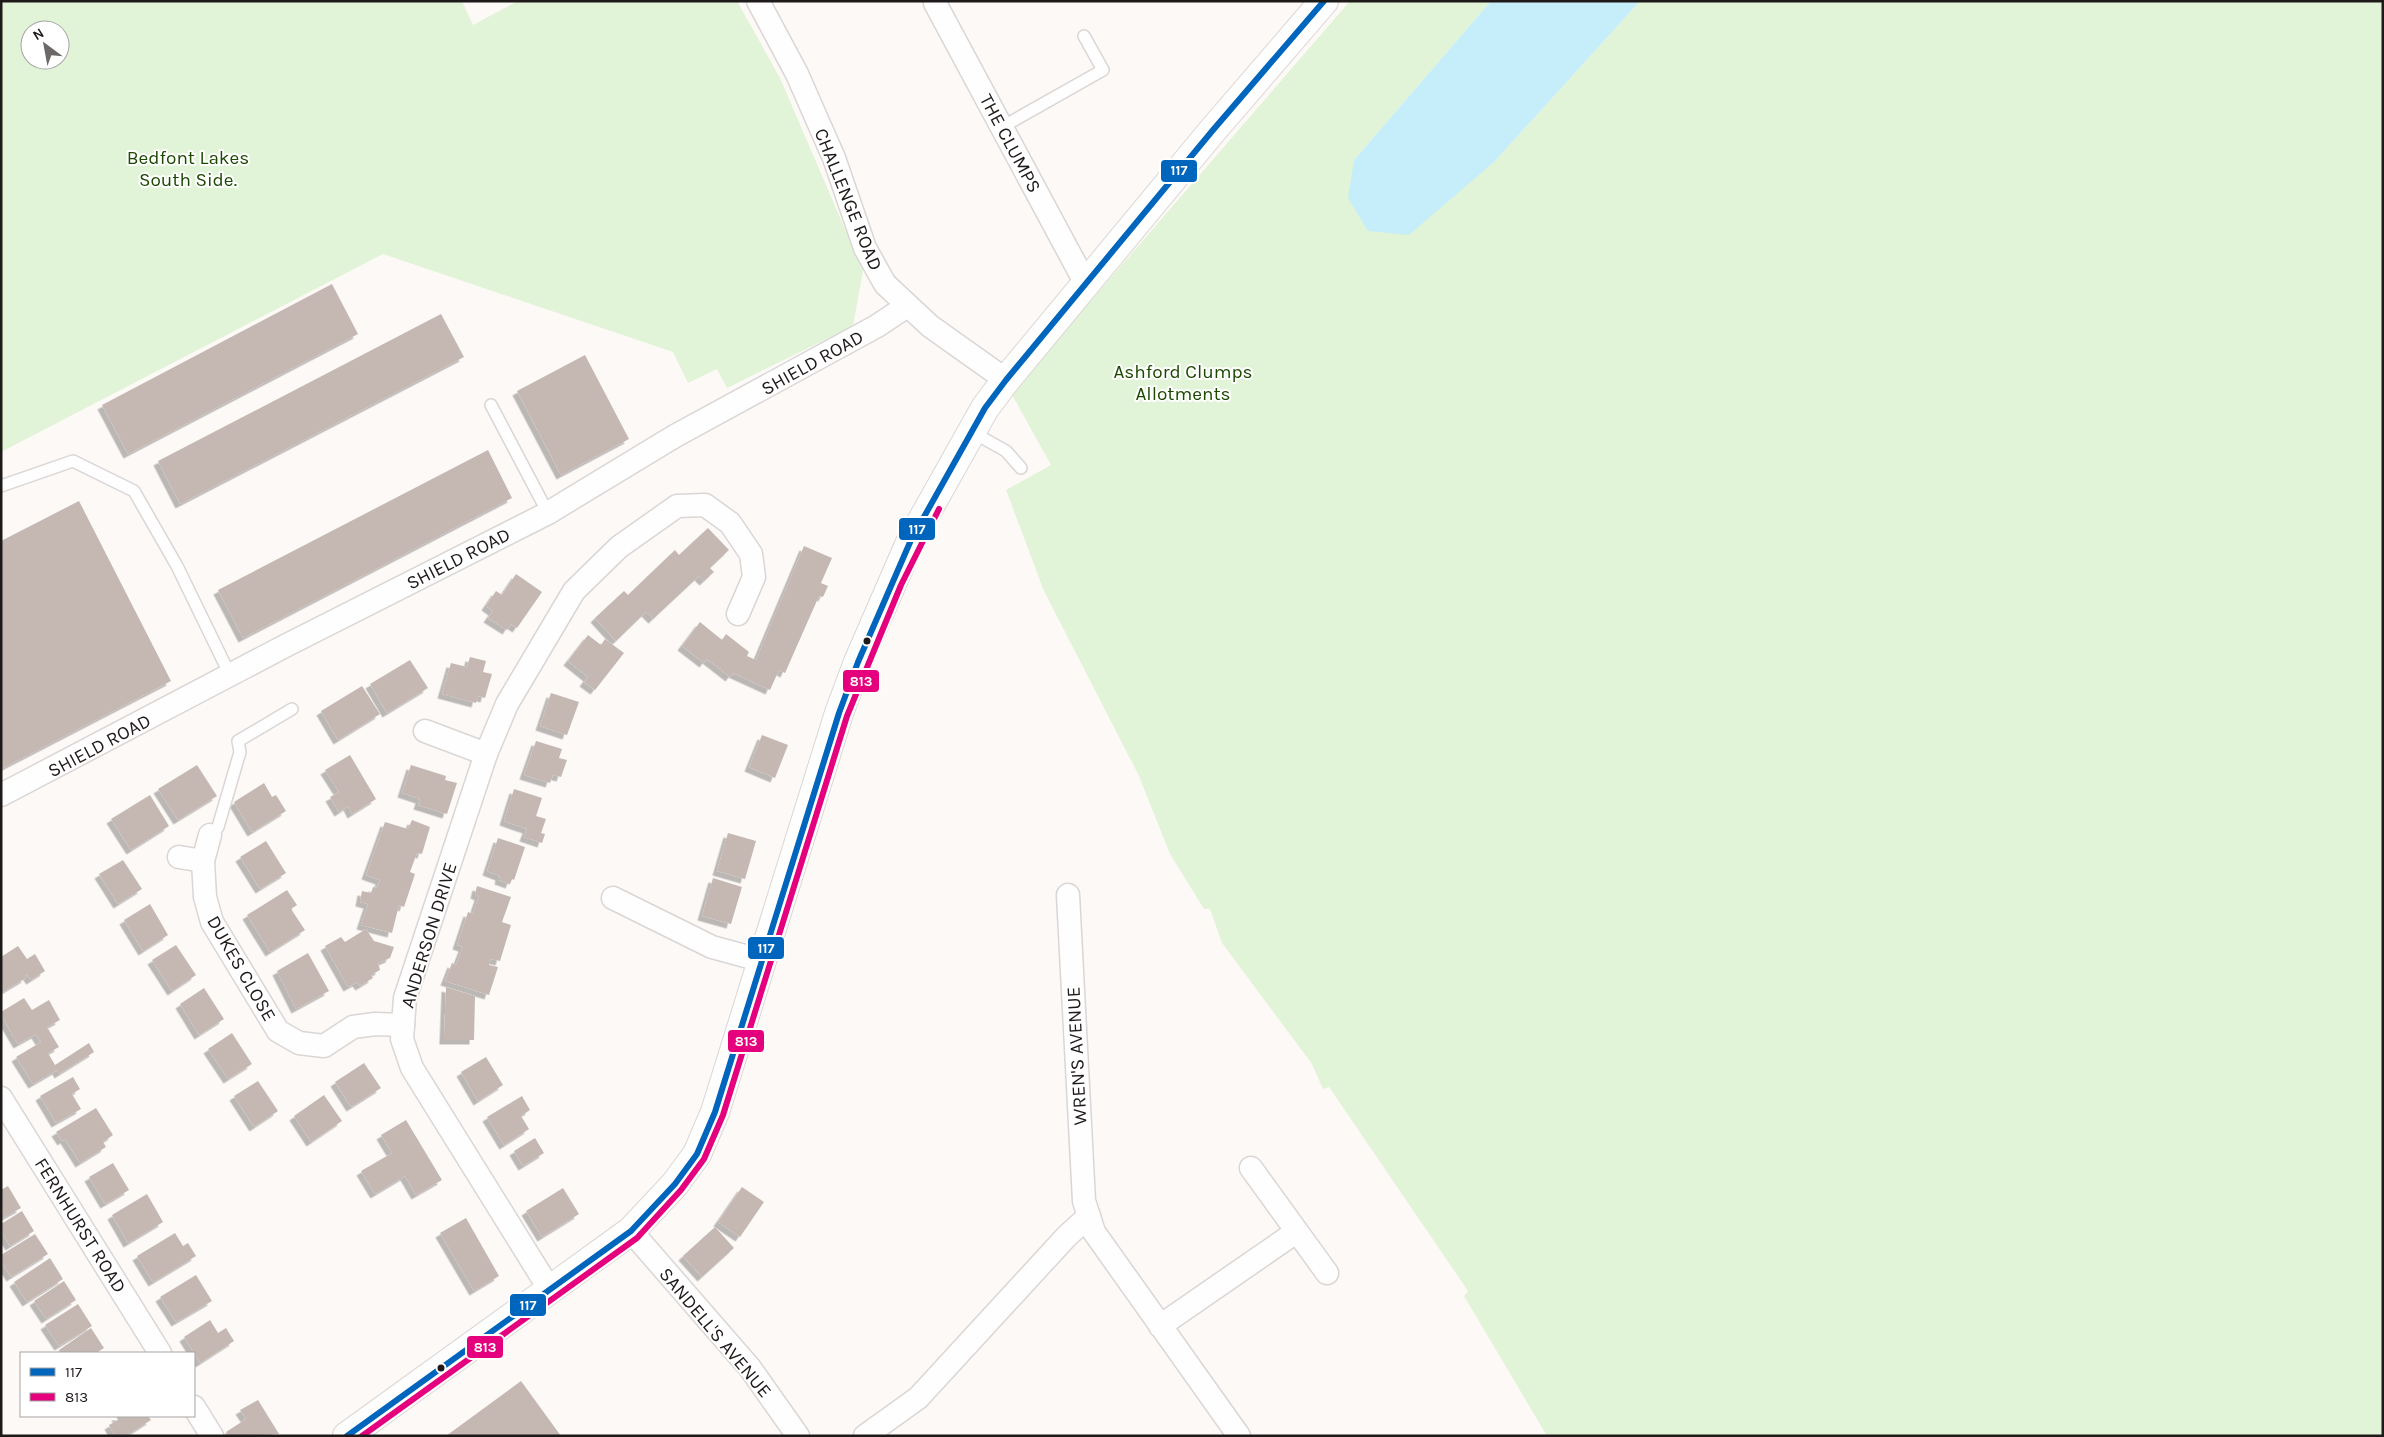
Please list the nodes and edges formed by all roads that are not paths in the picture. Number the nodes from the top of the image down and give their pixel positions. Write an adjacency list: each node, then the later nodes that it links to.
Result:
1 (758, 1): 7 (street, CHALLENGE ROAD)
2 (1324, 1): 6 (main road)
3 (936, 2): 5 (street, THE CLUMPS)
4 (1084, 36): 5 (lane)
5 (1002, 127): 6 (street, THE CLUMPS)
6 (1086, 284): 8 (main road)
7 (907, 306): 8 (street, CHALLENGE ROAD); 13 (street, SHIELD ROAD)
8 (1006, 380): 10 (main road)
9 (491, 405): 13 (lane)
10 (972, 432): 11 (lane); 25 (main road)
11 (1021, 468)
12 (1, 486): 15 (lane)
13 (548, 513): 15 (street, SHIELD ROAD)
14 (738, 614): 18 (street, ANDERSON DRIVE)
15 (230, 675): 19 (street, SHIELD ROAD)
16 (292, 710): 20 (lane)
17 (425, 730): 18 (street)
18 (486, 754): 26 (street, ANDERSON DRIVE)
19 (1, 795)
20 (210, 835): 22 (street, DUKES CLOSE)
21 (179, 858): 22 (street)
22 (203, 861): 26 (street, DUKES CLOSE)
23 (1068, 895): 29 (street, WREN'S AVENUE)
24 (613, 898): 25 (street)
25 (763, 961): 30 (main road)
26 (403, 1025): 33 (street, ANDERSON DRIVE)
27 (1, 1098): 35 (street, FERNHURST ROAD)
28 (1251, 1168): 31 (street)
29 (1089, 1216): 34 (street, WREN'S AVENUE); 40 (street)
30 (631, 1231): 33 (main road); 39 (street, SANDELL'S AVENUE)
31 (1296, 1232): 32 (street); 34 (street)
32 (1327, 1274)
33 (550, 1290): 38 (main road)
34 (1160, 1326): 41 (street, WREN'S AVENUE)
35 (159, 1352)
36 (195, 1409): 37 (street)
37 (212, 1436)
38 (347, 1436)
39 (798, 1436)
40 (865, 1436)
41 (1239, 1436)

